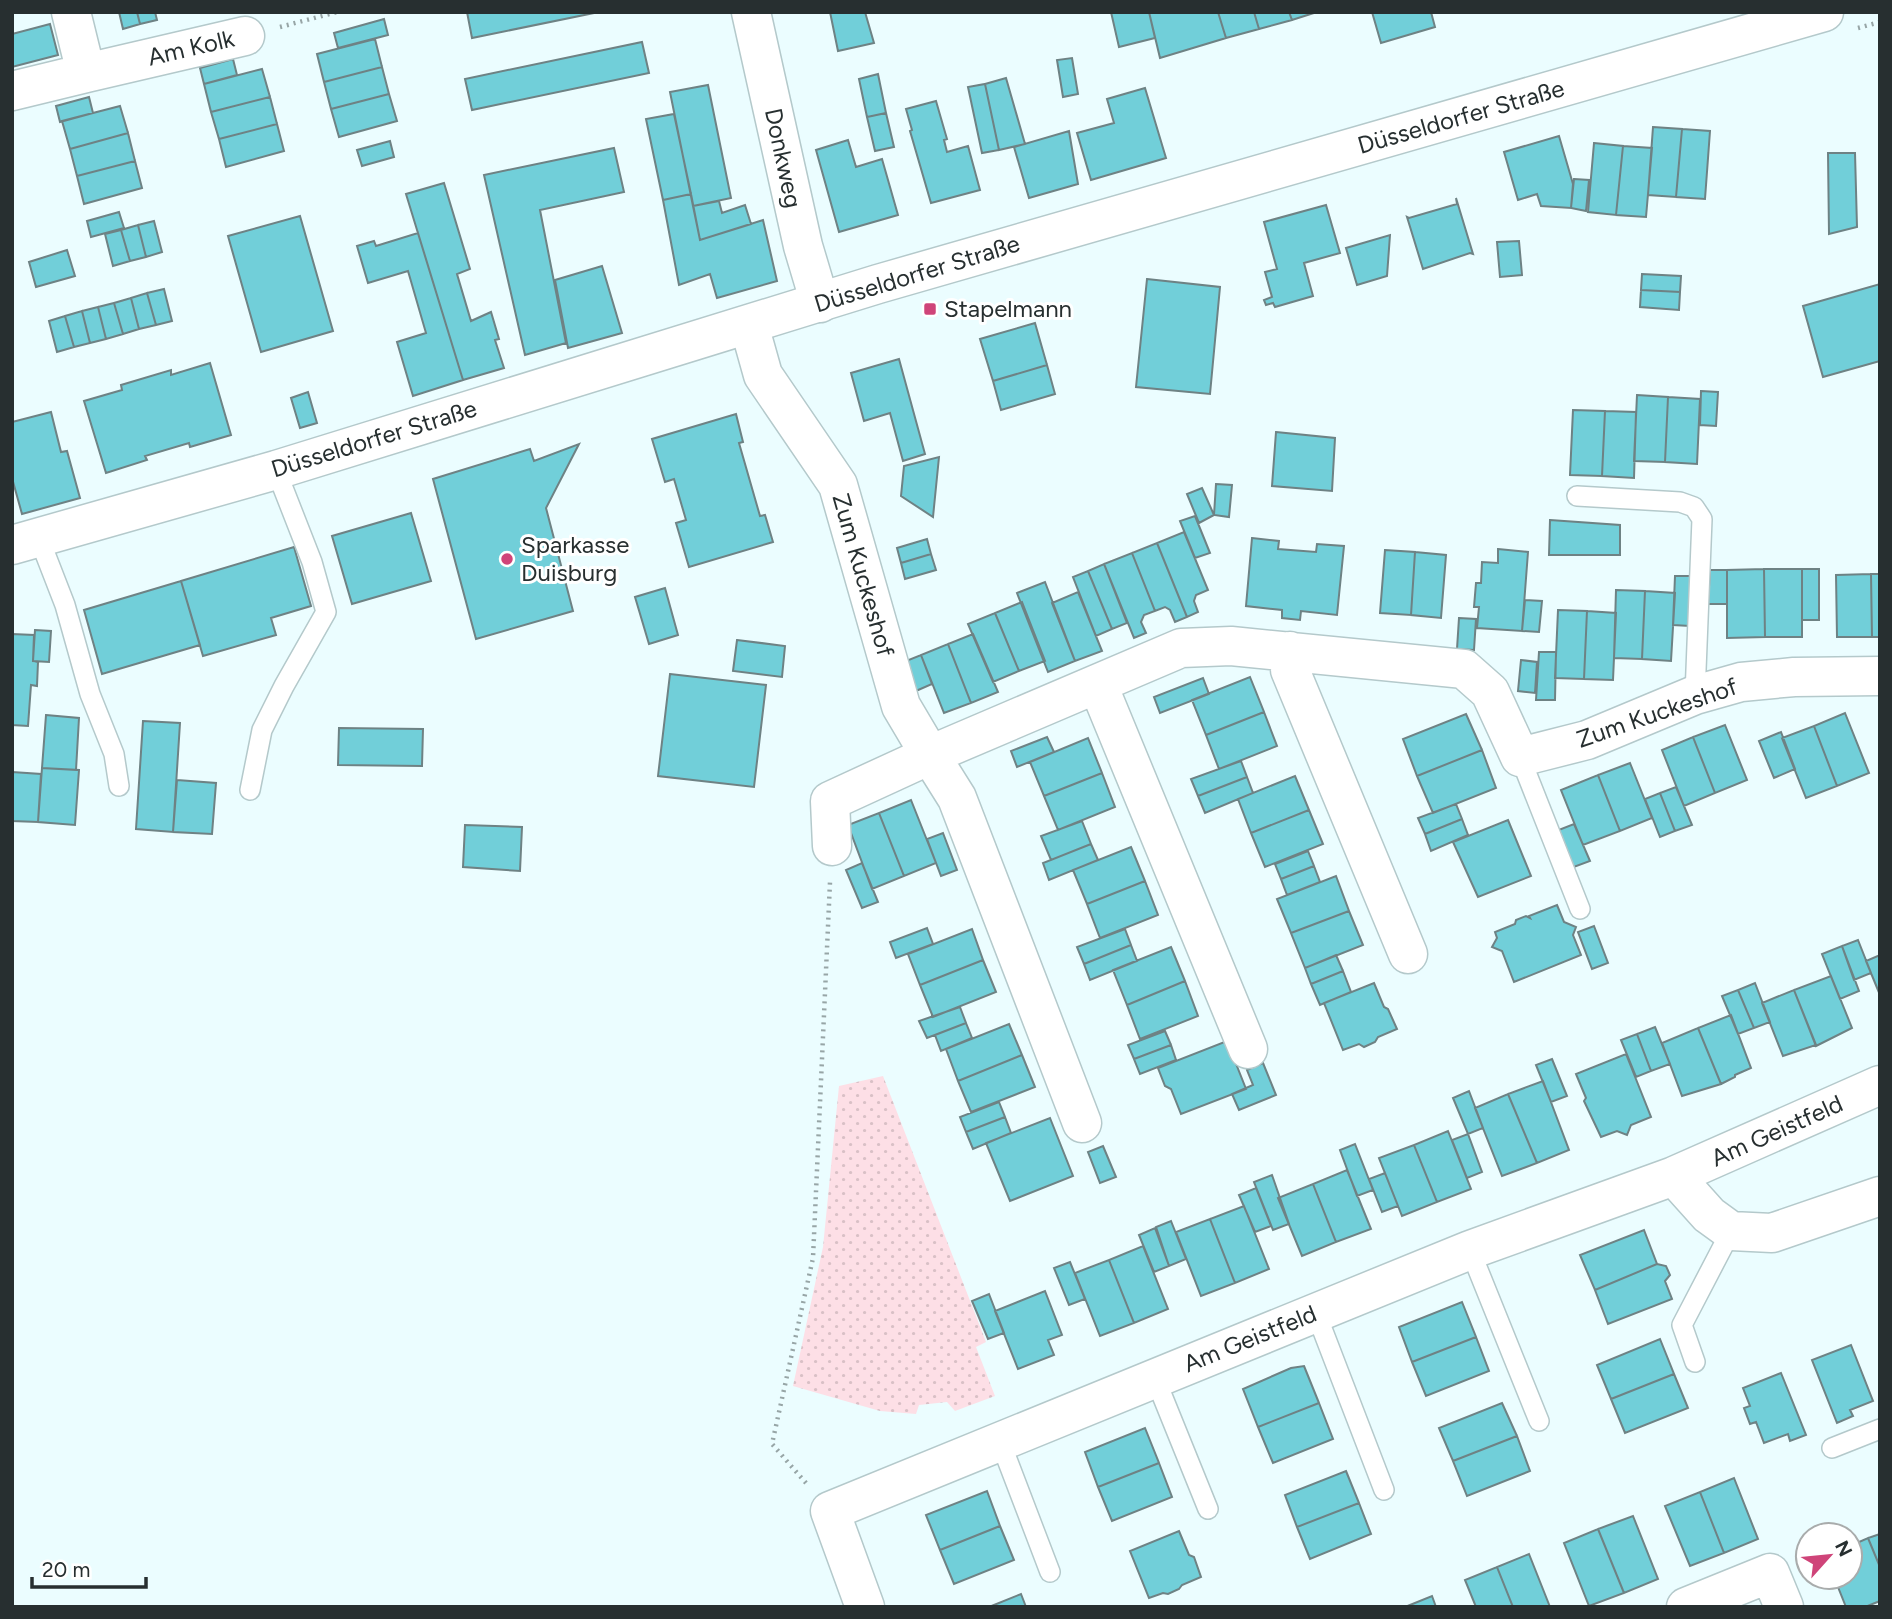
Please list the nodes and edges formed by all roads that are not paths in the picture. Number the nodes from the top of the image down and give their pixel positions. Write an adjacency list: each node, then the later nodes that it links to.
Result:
1 (71, 12): 5 (street)
2 (751, 12): 7 (street, Donkweg)
3 (1824, 12): 7 (street, Düsseldorfer Straße)
4 (245, 36): 5 (street, Am Kolk)
5 (86, 73): 6 (street, Am Kolk)
6 (12, 91)
7 (820, 303): 8 (street, Düsseldorfer Straße)
8 (749, 325): 9 (street, Düsseldorfer Straße); 16 (street, Zum Kuckeshof)
9 (276, 470): 11 (street, Düsseldorfer Straße); 19 (lane)
10 (1577, 496): 15 (lane)
11 (26, 542): 18 (lane)
12 (1290, 651): 14 (street); 17 (street); 22 (street)
13 (1880, 676): 15 (street, Zum Kuckeshof)
14 (1098, 685): 16 (street); 23 (street)
15 (1695, 695): 17 (street, Zum Kuckeshof)
16 (930, 755): 20 (street); 25 (street, Zum Kuckeshof)
17 (1520, 757): 21 (lane)
18 (119, 786)
19 (250, 790)
20 (832, 846)
21 (1580, 909)
22 (1408, 954)
23 (1248, 1049)
24 (1880, 1085): 26 (street, Am Geistfeld)
25 (1082, 1123)
26 (1674, 1176): 28 (street, Am Geistfeld); 29 (street, Am Geistfeld)
27 (1880, 1196): 28 (street)
28 (1731, 1231): 31 (lane)
29 (1470, 1250): 30 (street, Am Geistfeld); 33 (lane)
30 (1315, 1313): 32 (street, Am Geistfeld); 37 (lane)
31 (1695, 1362)
32 (1155, 1378): 35 (street, Am Geistfeld); 38 (lane)
33 (1539, 1421)
34 (1880, 1429): 36 (lane)
35 (1000, 1441): 39 (lane); 40 (street, Am Geistfeld)
36 (1832, 1448)
37 (1384, 1490)
38 (1208, 1509)
39 (1050, 1572)
40 (865, 1607)
41 (1686, 1607): 42 (street)
42 (1784, 1607)

